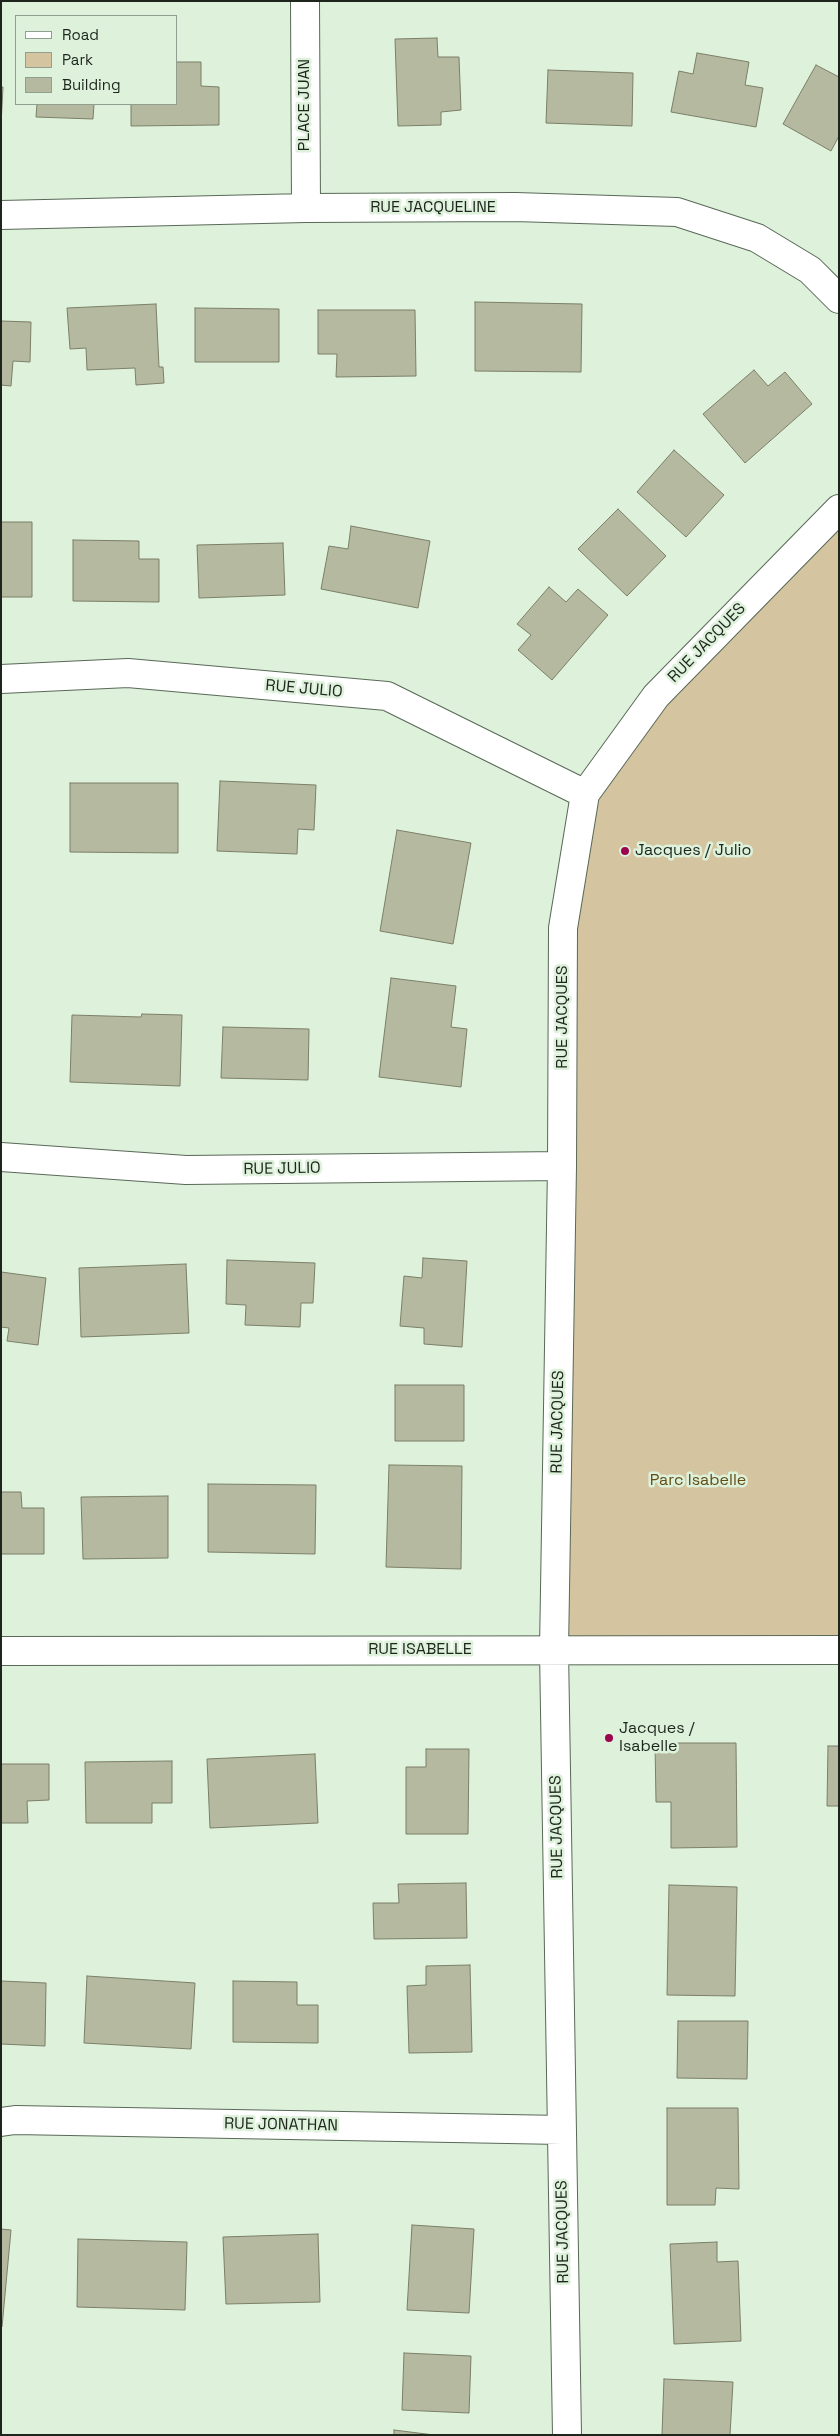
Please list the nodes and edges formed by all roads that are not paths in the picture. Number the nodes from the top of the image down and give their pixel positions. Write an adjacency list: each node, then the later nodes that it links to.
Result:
1 (305, 1): 2 (street, PLACE JUAN)
2 (306, 208): 3 (street, RUE JACQUELINE); 4 (street, RUE JACQUELINE)
3 (1, 215)
4 (839, 299)
5 (839, 509): 7 (street, RUE JACQUES)
6 (1, 679): 7 (street, RUE JULIO)
7 (585, 794): 9 (street, RUE JACQUES)
8 (1, 1157): 9 (street, RUE JULIO)
9 (562, 1166): 10 (street, RUE JACQUES)
10 (554, 1650): 11 (street, RUE ISABELLE); 12 (street, RUE ISABELLE); 14 (street, RUE JACQUES)
11 (839, 1650)
12 (1, 1651)
13 (1, 2122): 14 (street, RUE JONATHAN)
14 (562, 2130): 15 (street, RUE JACQUES)
15 (567, 2435)

